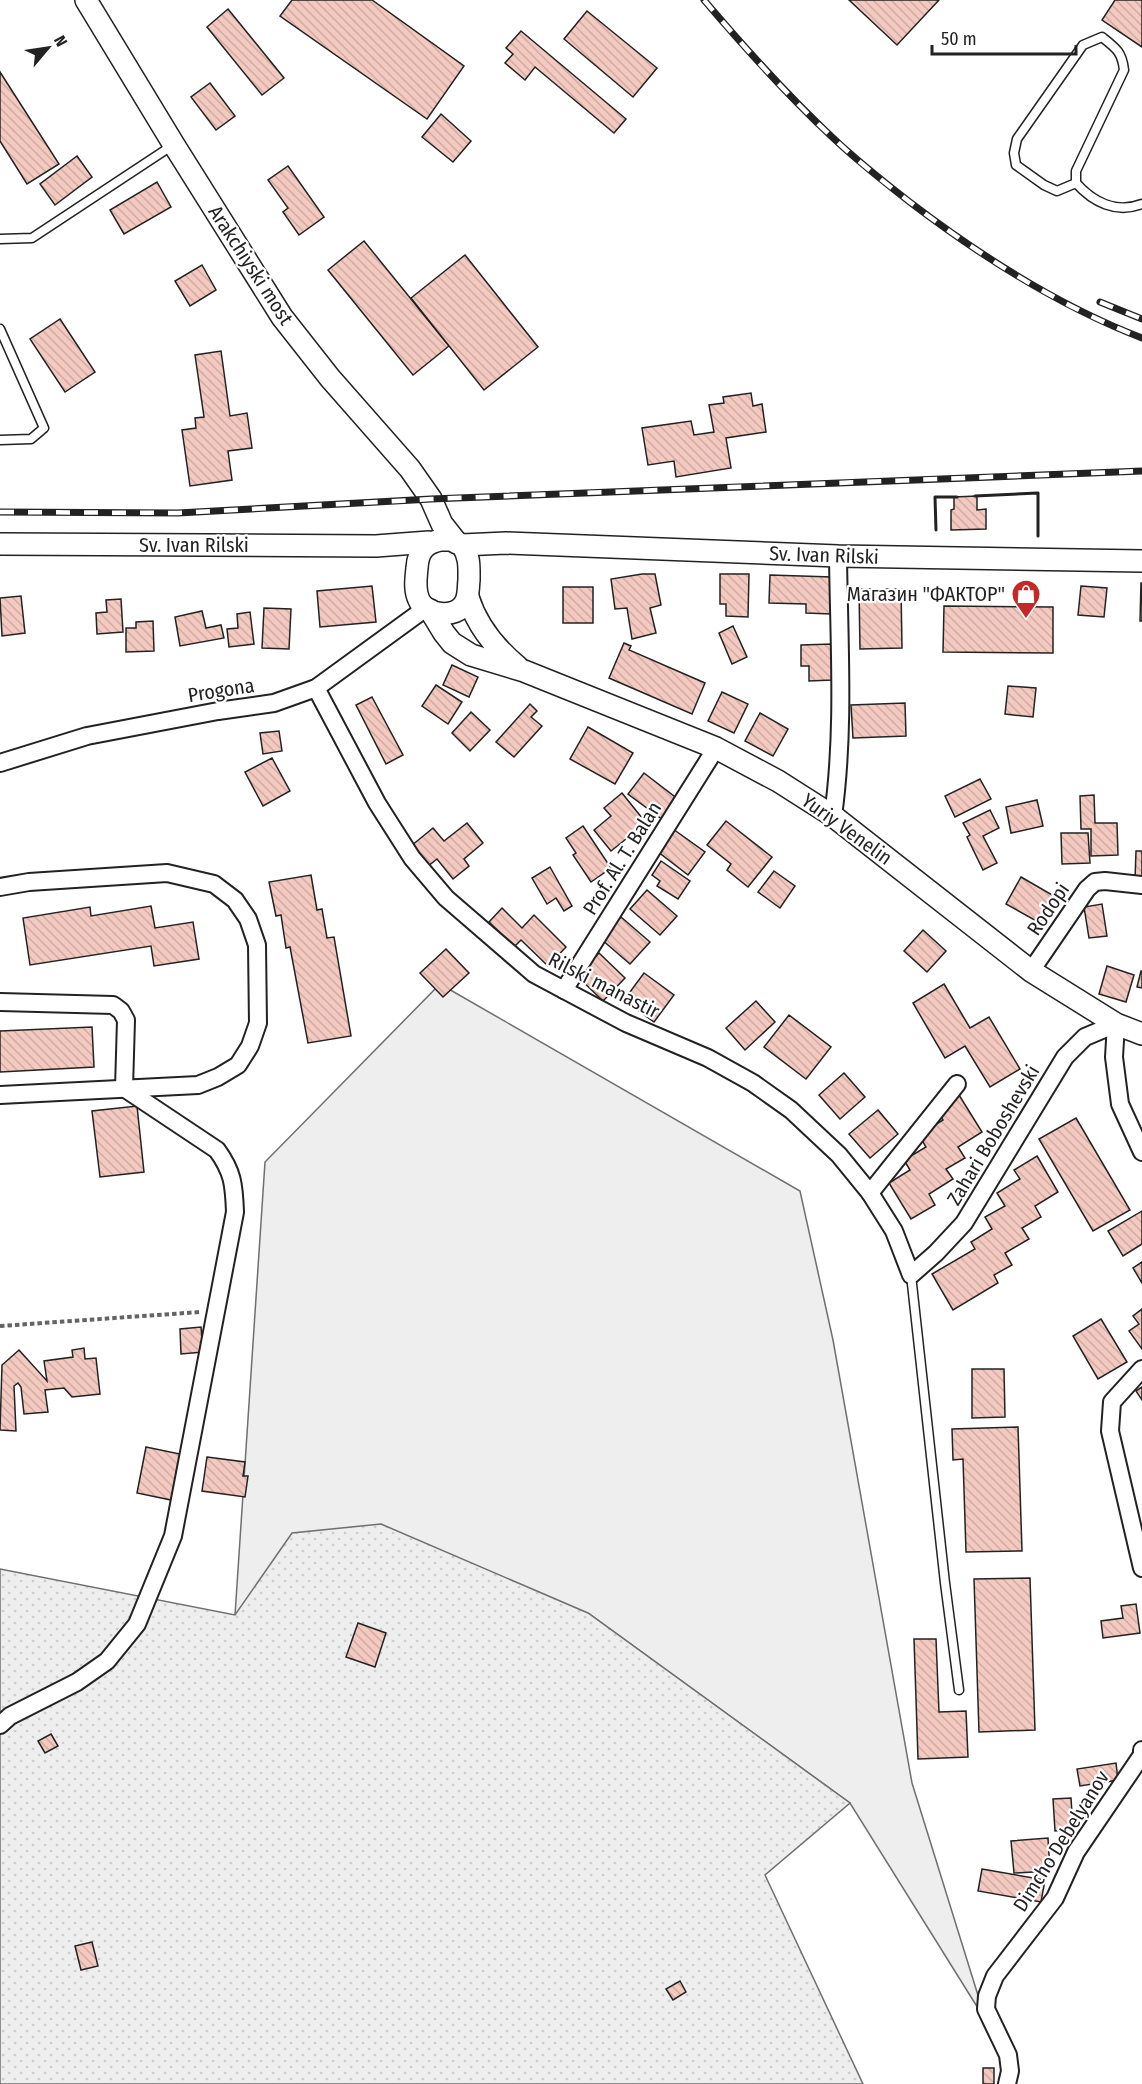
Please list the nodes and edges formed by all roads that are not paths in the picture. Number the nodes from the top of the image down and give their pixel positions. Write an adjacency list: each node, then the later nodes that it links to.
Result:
1 (86, 0): 2 (street, Arakchiyski most)
2 (174, 145): 5 (lane); 8 (street, Arakchiyski most)
3 (1076, 183): 3 (lane); 4 (lane)
4 (1142, 204)
5 (0, 238)
6 (0, 329): 7 (lane)
7 (0, 440)
8 (437, 515): 9 (street); 12 (street, Arakchiyski most)
9 (432, 542): 12 (street); 13 (street, Sv. Ivan Rilski); 16 (street)
10 (506, 543): 12 (street, Sv. Ivan Rilski); 14 (street, Sv. Ivan Rilski); 17 (street)
11 (0, 544): 13 (street, Sv. Ivan Rilski)
12 (460, 544): 17 (street)
13 (388, 545): 16 (street, Sv. Ivan Rilski)
14 (838, 556): 15 (street, Sv. Ivan Rilski); 24 (street)
15 (1142, 561)
16 (417, 562): 19 (street)
17 (469, 566): 18 (street)
18 (468, 597): 19 (street); 20 (street, Yuriy Venelin)
19 (428, 609): 20 (street, Yuriy Venelin); 21 (street, Progona)
20 (524, 671): 22 (street, Yuriy Venelin)
21 (316, 688): 23 (street, Progona); 28 (street, Rilski manastir)
22 (716, 748): 24 (street, Yuriy Venelin); 28 (street, Prof. Al. T. Balan)
23 (0, 763)
24 (833, 816): 27 (street, Yuriy Venelin)
25 (1142, 885): 27 (street, Rodopi)
26 (0, 887): 33 (street)
27 (1032, 971): 30 (street, Yuriy Venelin)
28 (564, 990): 36 (street, Rilski manastir)
29 (0, 1002): 33 (street)
30 (1116, 1024): 31 (street, Yuriy Venelin); 35 (street); 37 (street, Zahari Boboshevski)
31 (1142, 1034)
32 (957, 1084): 36 (street)
33 (124, 1088): 34 (street); 41 (street)
34 (0, 1095)
35 (1142, 1152)
36 (870, 1193): 37 (street, Rilski manastir)
37 (910, 1275): 40 (lane)
38 (1142, 1369): 39 (street)
39 (1142, 1568)
40 (959, 1690)
41 (0, 1725)
42 (1142, 1750): 43 (street, Dimcho Debelyanov)
43 (1142, 1755): 44 (street, Dimcho Debelyanov)
44 (1007, 2084)

